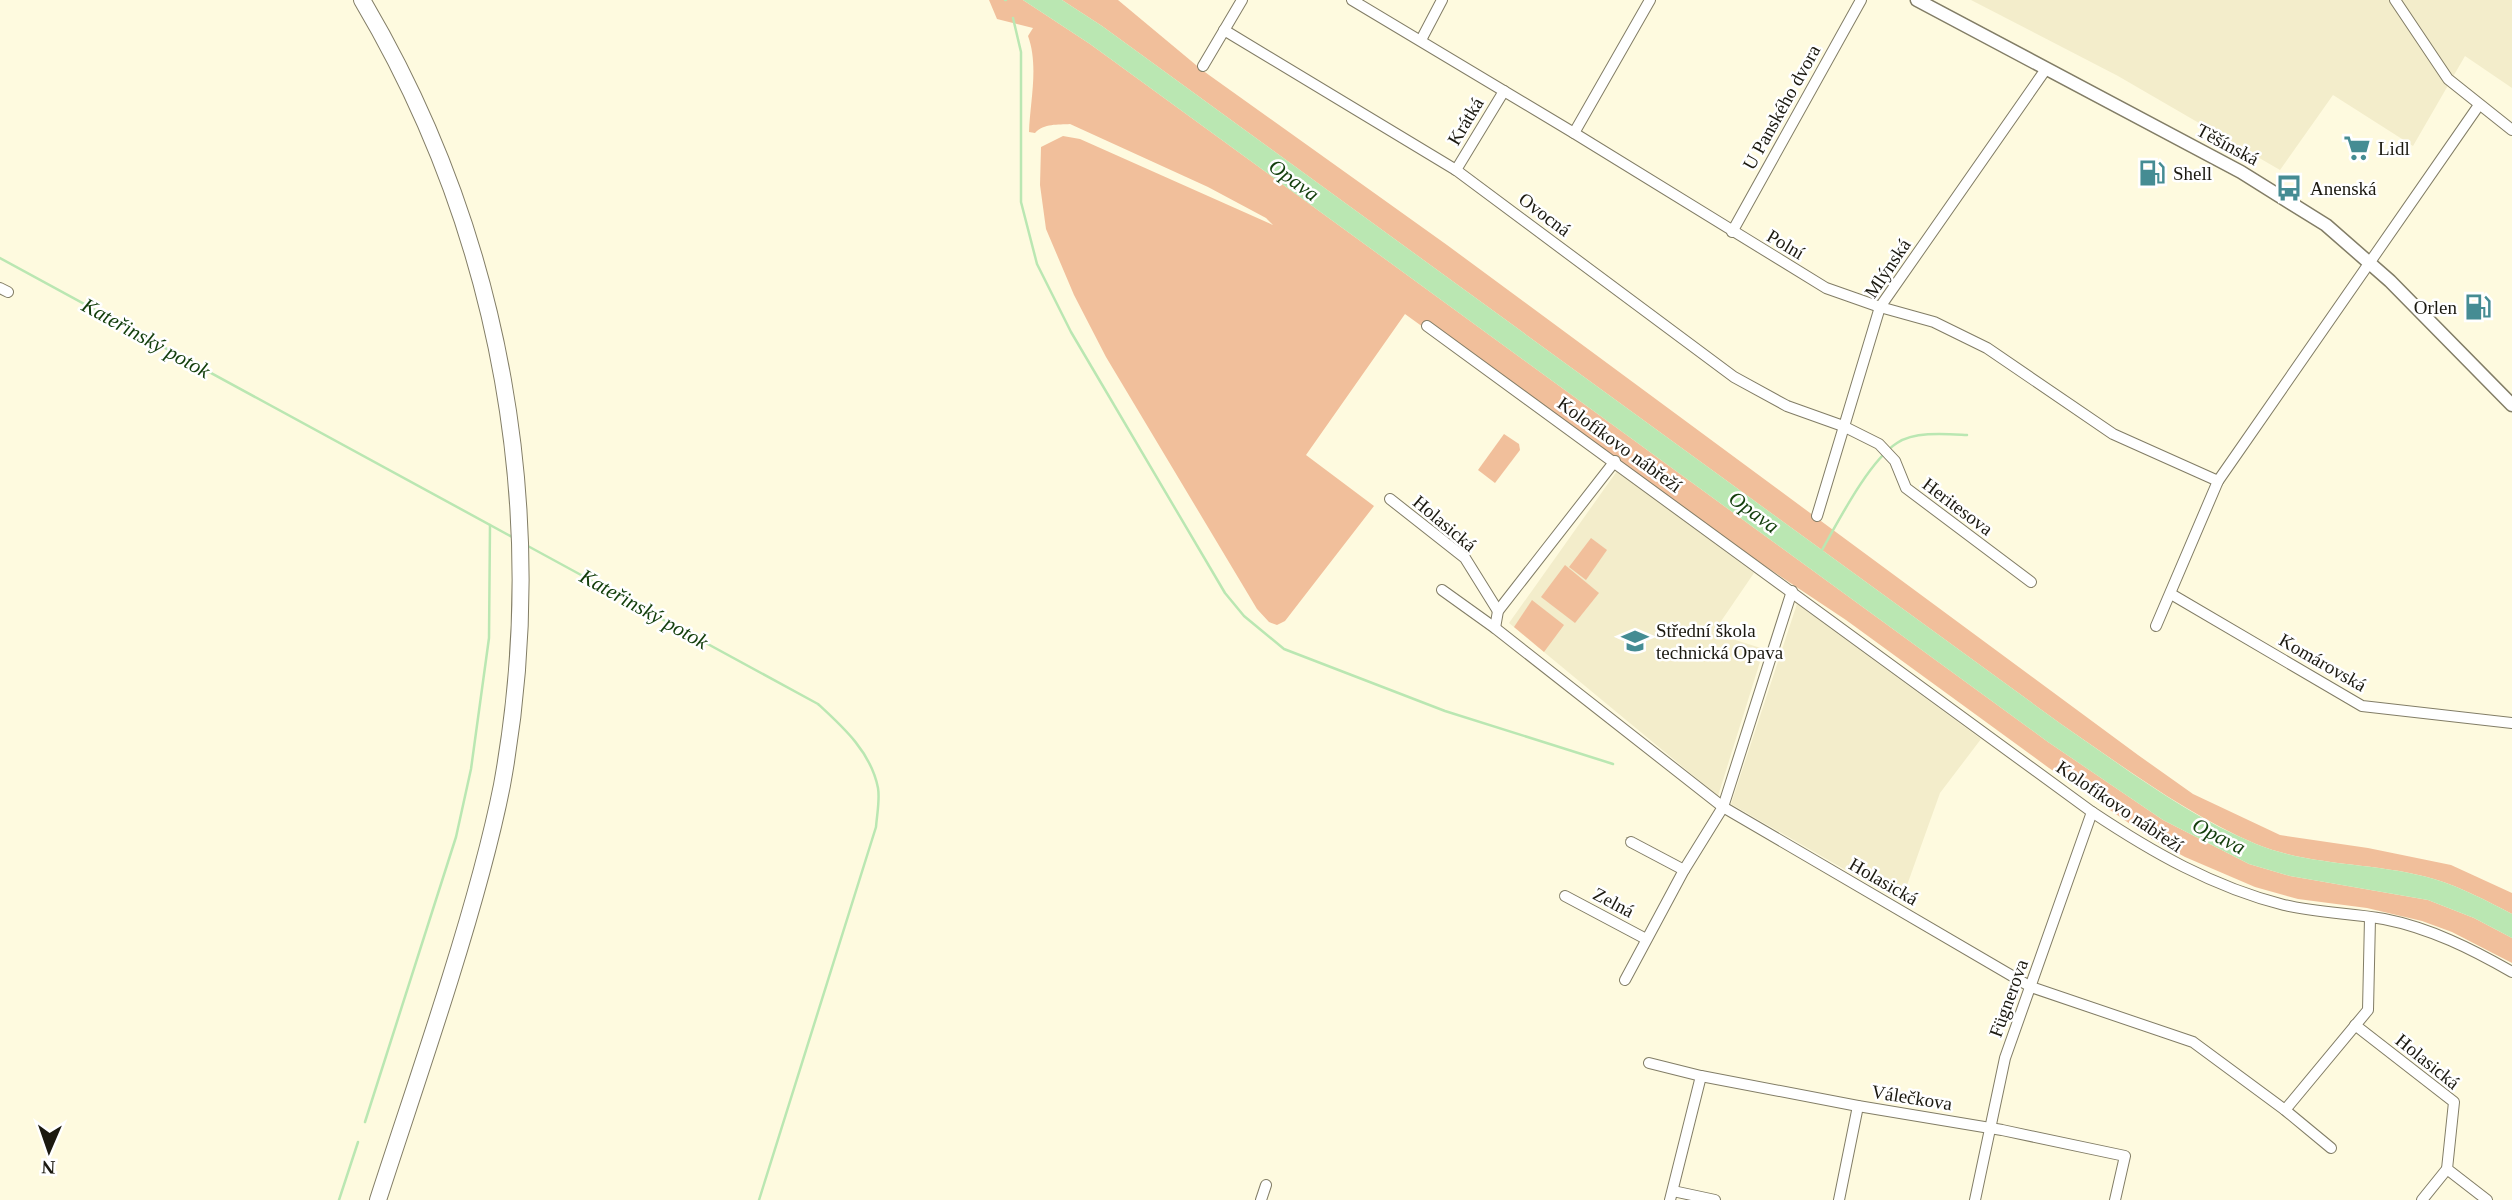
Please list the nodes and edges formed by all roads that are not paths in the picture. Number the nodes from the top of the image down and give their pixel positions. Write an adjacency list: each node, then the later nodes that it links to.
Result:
1 (362, 0): 56 (main road)
2 (1242, 0): 9 (street)
3 (1352, 0): 10 (street, Polní)
4 (1442, 0): 10 (street)
5 (1650, 0): 16 (street)
6 (1861, 0): 18 (street, U Panského dvora)
7 (1917, 0): 12 (street, Těšínská)
8 (2395, 0): 14 (street)
9 (1224, 30): 11 (street); 17 (street, Ovocná)
10 (1421, 40): 13 (street, Polní)
11 (1203, 66)
12 (2046, 69): 19 (street, Těšínská); 20 (street, Mlýnská)
13 (1504, 91): 16 (street, Polní); 17 (street, Krátká)
14 (2479, 105): 15 (street); 19 (street)
15 (2512, 130)
16 (1574, 133): 18 (street, Polní)
17 (1456, 170): 23 (street, Ovocná)
18 (1732, 232): 20 (street, Polní)
19 (2370, 262): 22 (street, Těšínská); 25 (street)
20 (1880, 307): 23 (street, Mlýnská); 25 (street, Polní)
21 (1427, 326): 24 (street, Kolofíkovo nábřeží)
22 (2512, 405)
23 (1843, 426): 27 (street, Mlýnská); 28 (street, Heritesova)
24 (1615, 461): 30 (street, Kolofíkovo nábřeží); 32 (street)
25 (2218, 481): 31 (street)
26 (1390, 499): 32 (street, Holasická)
27 (1817, 516)
28 (2031, 582)
29 (1442, 590): 34 (street, Holasická)
30 (1792, 591): 36 (street); 37 (street, Kolofíkovo nábřeží)
31 (2171, 594): 33 (street); 35 (street, Komárovská)
32 (1498, 611): 34 (street)
33 (2156, 626)
34 (1495, 628): 36 (street, Holasická)
35 (2512, 723)
36 (1723, 807): 39 (street, Zelná); 45 (street, Holasická)
37 (2092, 812): 41 (street, Kolofíkovo nábřeží); 45 (street, Fügnerova)
38 (1631, 842): 39 (street)
39 (1684, 870): 42 (street, Zelná)
40 (1566, 896): 42 (street, Zelná)
41 (2370, 918): 43 (street, Kolofíkovo nábřeží); 46 (street)
42 (1646, 939): 44 (street, Zelná)
43 (2512, 972)
44 (1625, 980)
45 (2031, 986): 50 (street, Holasická); 51 (street, Fügnerova)
46 (2355, 1025): 50 (street); 53 (street, Holasická)
47 (1649, 1063): 48 (street, Válečkova)
48 (1701, 1076): 49 (street, Válečkova); 55 (street)
49 (1858, 1106): 51 (street, Válečkova); 59 (street)
50 (2285, 1110): 52 (street, Holasická)
51 (1990, 1128): 60 (street, Fügnerova); 61 (street, Válečkova)
52 (2331, 1148)
53 (2447, 1169): 62 (street); 63 (street)
54 (1266, 1185): 57 (street)
55 (1672, 1196): 58 (street)
56 (378, 1200)
57 (1261, 1200)
58 (1715, 1200)
59 (1839, 1200)
60 (1975, 1200)
61 (2115, 1200)
62 (2422, 1200)
63 (2487, 1200)

